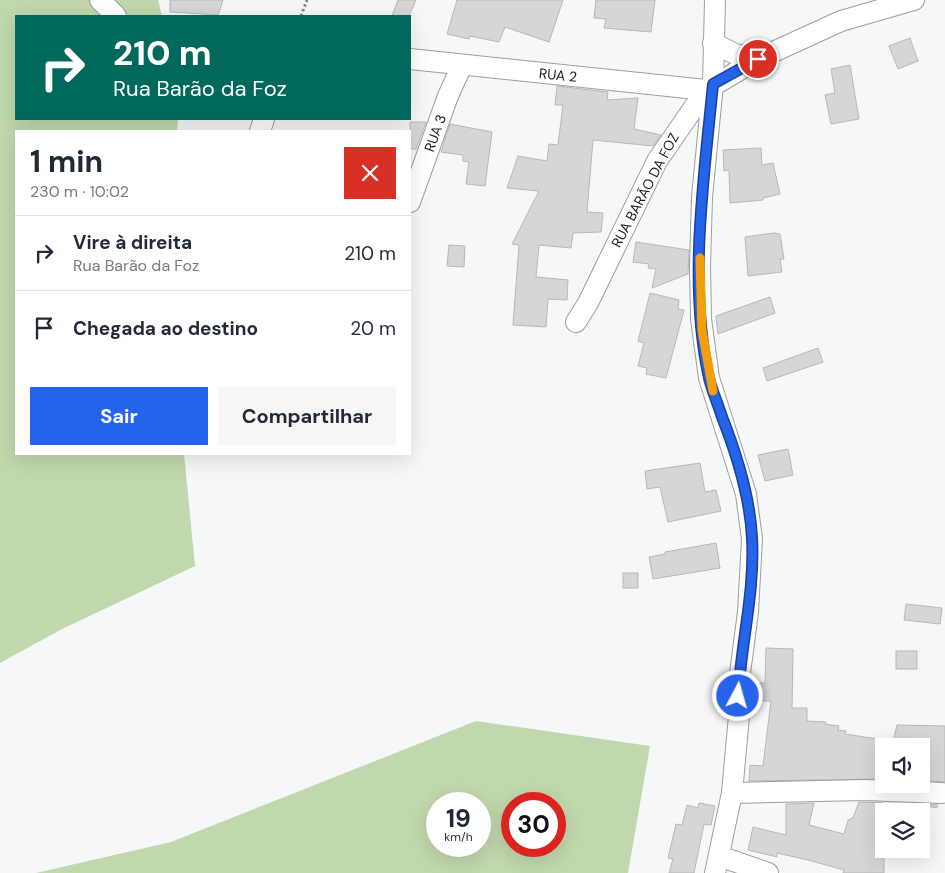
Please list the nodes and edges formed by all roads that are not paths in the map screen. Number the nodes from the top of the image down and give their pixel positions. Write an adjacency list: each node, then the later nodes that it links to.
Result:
1 (100, 0): 4 (street)
2 (715, 0): 5 (street)
3 (914, 0): 7 (street, RUA BARÃO DA FOZ)
4 (115, 15)
5 (713, 43): 7 (street); 9 (street)
6 (411, 59): 8 (street, RUA 2)
7 (758, 59): 9 (street, RUA BARÃO DA FOZ)
8 (462, 65): 9 (street, RUA 2); 10 (street, RUA 3)
9 (709, 87): 11 (street, RUA BARÃO DA FOZ); 12 (street)
10 (411, 199)
11 (576, 322)
12 (732, 793): 13 (street); 14 (street)
13 (942, 793)
14 (717, 864): 15 (street)
15 (768, 873)

